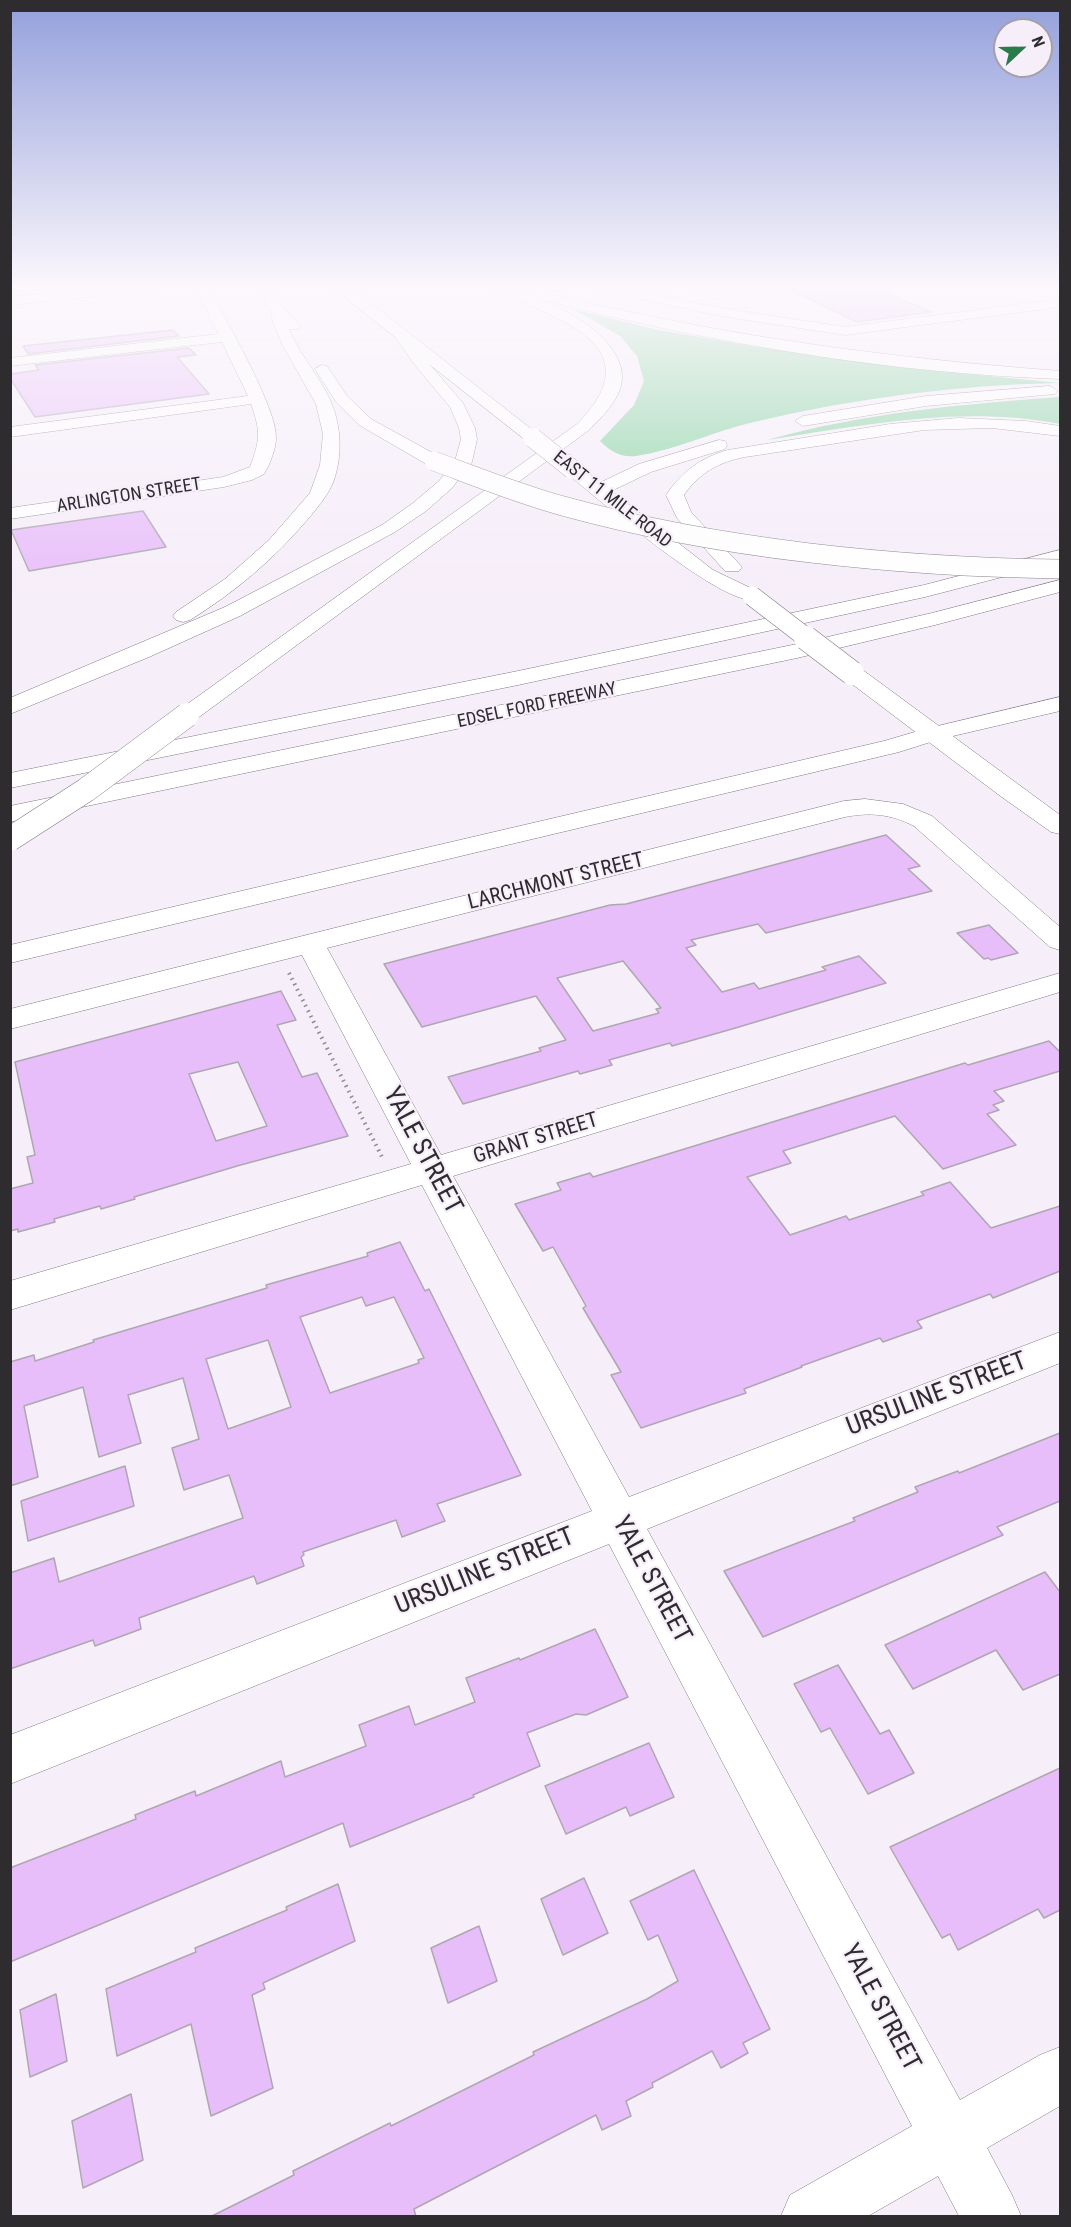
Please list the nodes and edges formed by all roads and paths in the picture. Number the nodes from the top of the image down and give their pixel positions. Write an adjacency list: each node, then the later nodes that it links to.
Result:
1 (252, 389): 8 (main road)
2 (316, 389): 27 (main road)
3 (335, 389): 23 (main road, bridge)
4 (443, 389): 27 (main road)
5 (471, 389): 17 (main road, EAST 11 MILE ROAD, bridge)
6 (611, 389): 32 (main road, bridge)
7 (1060, 390): 9 (main road)
8 (257, 399): 12 (main road); 20 (main road, ARLINGTON STREET)
9 (781, 426)
10 (554, 430): 14 (main road, EAST 11 MILE ROAD)
11 (1060, 431): 22 (main road)
12 (10, 432)
13 (747, 435): 16 (main road)
14 (580, 450)
15 (604, 469): 16 (main road, EAST 11 MILE ROAD)
16 (620, 481): 17 (main road); 18 (main road, EAST 11 MILE ROAD)
17 (599, 490): 25 (main road, EAST 11 MILE ROAD)
18 (636, 494)
19 (653, 507): 22 (main road, EAST 11 MILE ROAD)
20 (10, 514)
21 (1060, 556): 29 (main road, EDSEL FORD FREEWAY)
22 (732, 567): 25 (main road, EAST 11 MILE ROAD)
23 (1060, 568)
24 (1060, 586): 30 (main road, EDSEL FORD FREEWAY)
25 (752, 596): 28 (main road, EAST 11 MILE ROAD, bridge)
26 (1060, 704): 28 (main road)
27 (14, 705)
28 (933, 734): 31 (main road, EAST 11 MILE ROAD); 34 (main road)
29 (10, 781)
30 (10, 814)
31 (1060, 826)
32 (10, 839)
33 (1060, 941): 35 (main road, LARCHMONT STREET)
34 (10, 954)
35 (298, 955): 37 (main road, LARCHMONT STREET); 38 (path); 39 (main road, YALE STREET)
36 (1060, 982): 39 (main road, GRANT STREET)
37 (10, 1018)
38 (384, 1160)
39 (432, 1170): 40 (main road, GRANT STREET); 42 (main road, YALE STREET)
40 (10, 1296)
41 (1060, 1347): 42 (main road, URSULINE STREET)
42 (619, 1520): 43 (main road, URSULINE STREET); 45 (main road, YALE STREET)
43 (10, 1760)
44 (1060, 2075): 45 (main road)
45 (949, 2138): 46 (main road); 47 (main road, YALE STREET)
46 (811, 2217)
47 (991, 2217)

